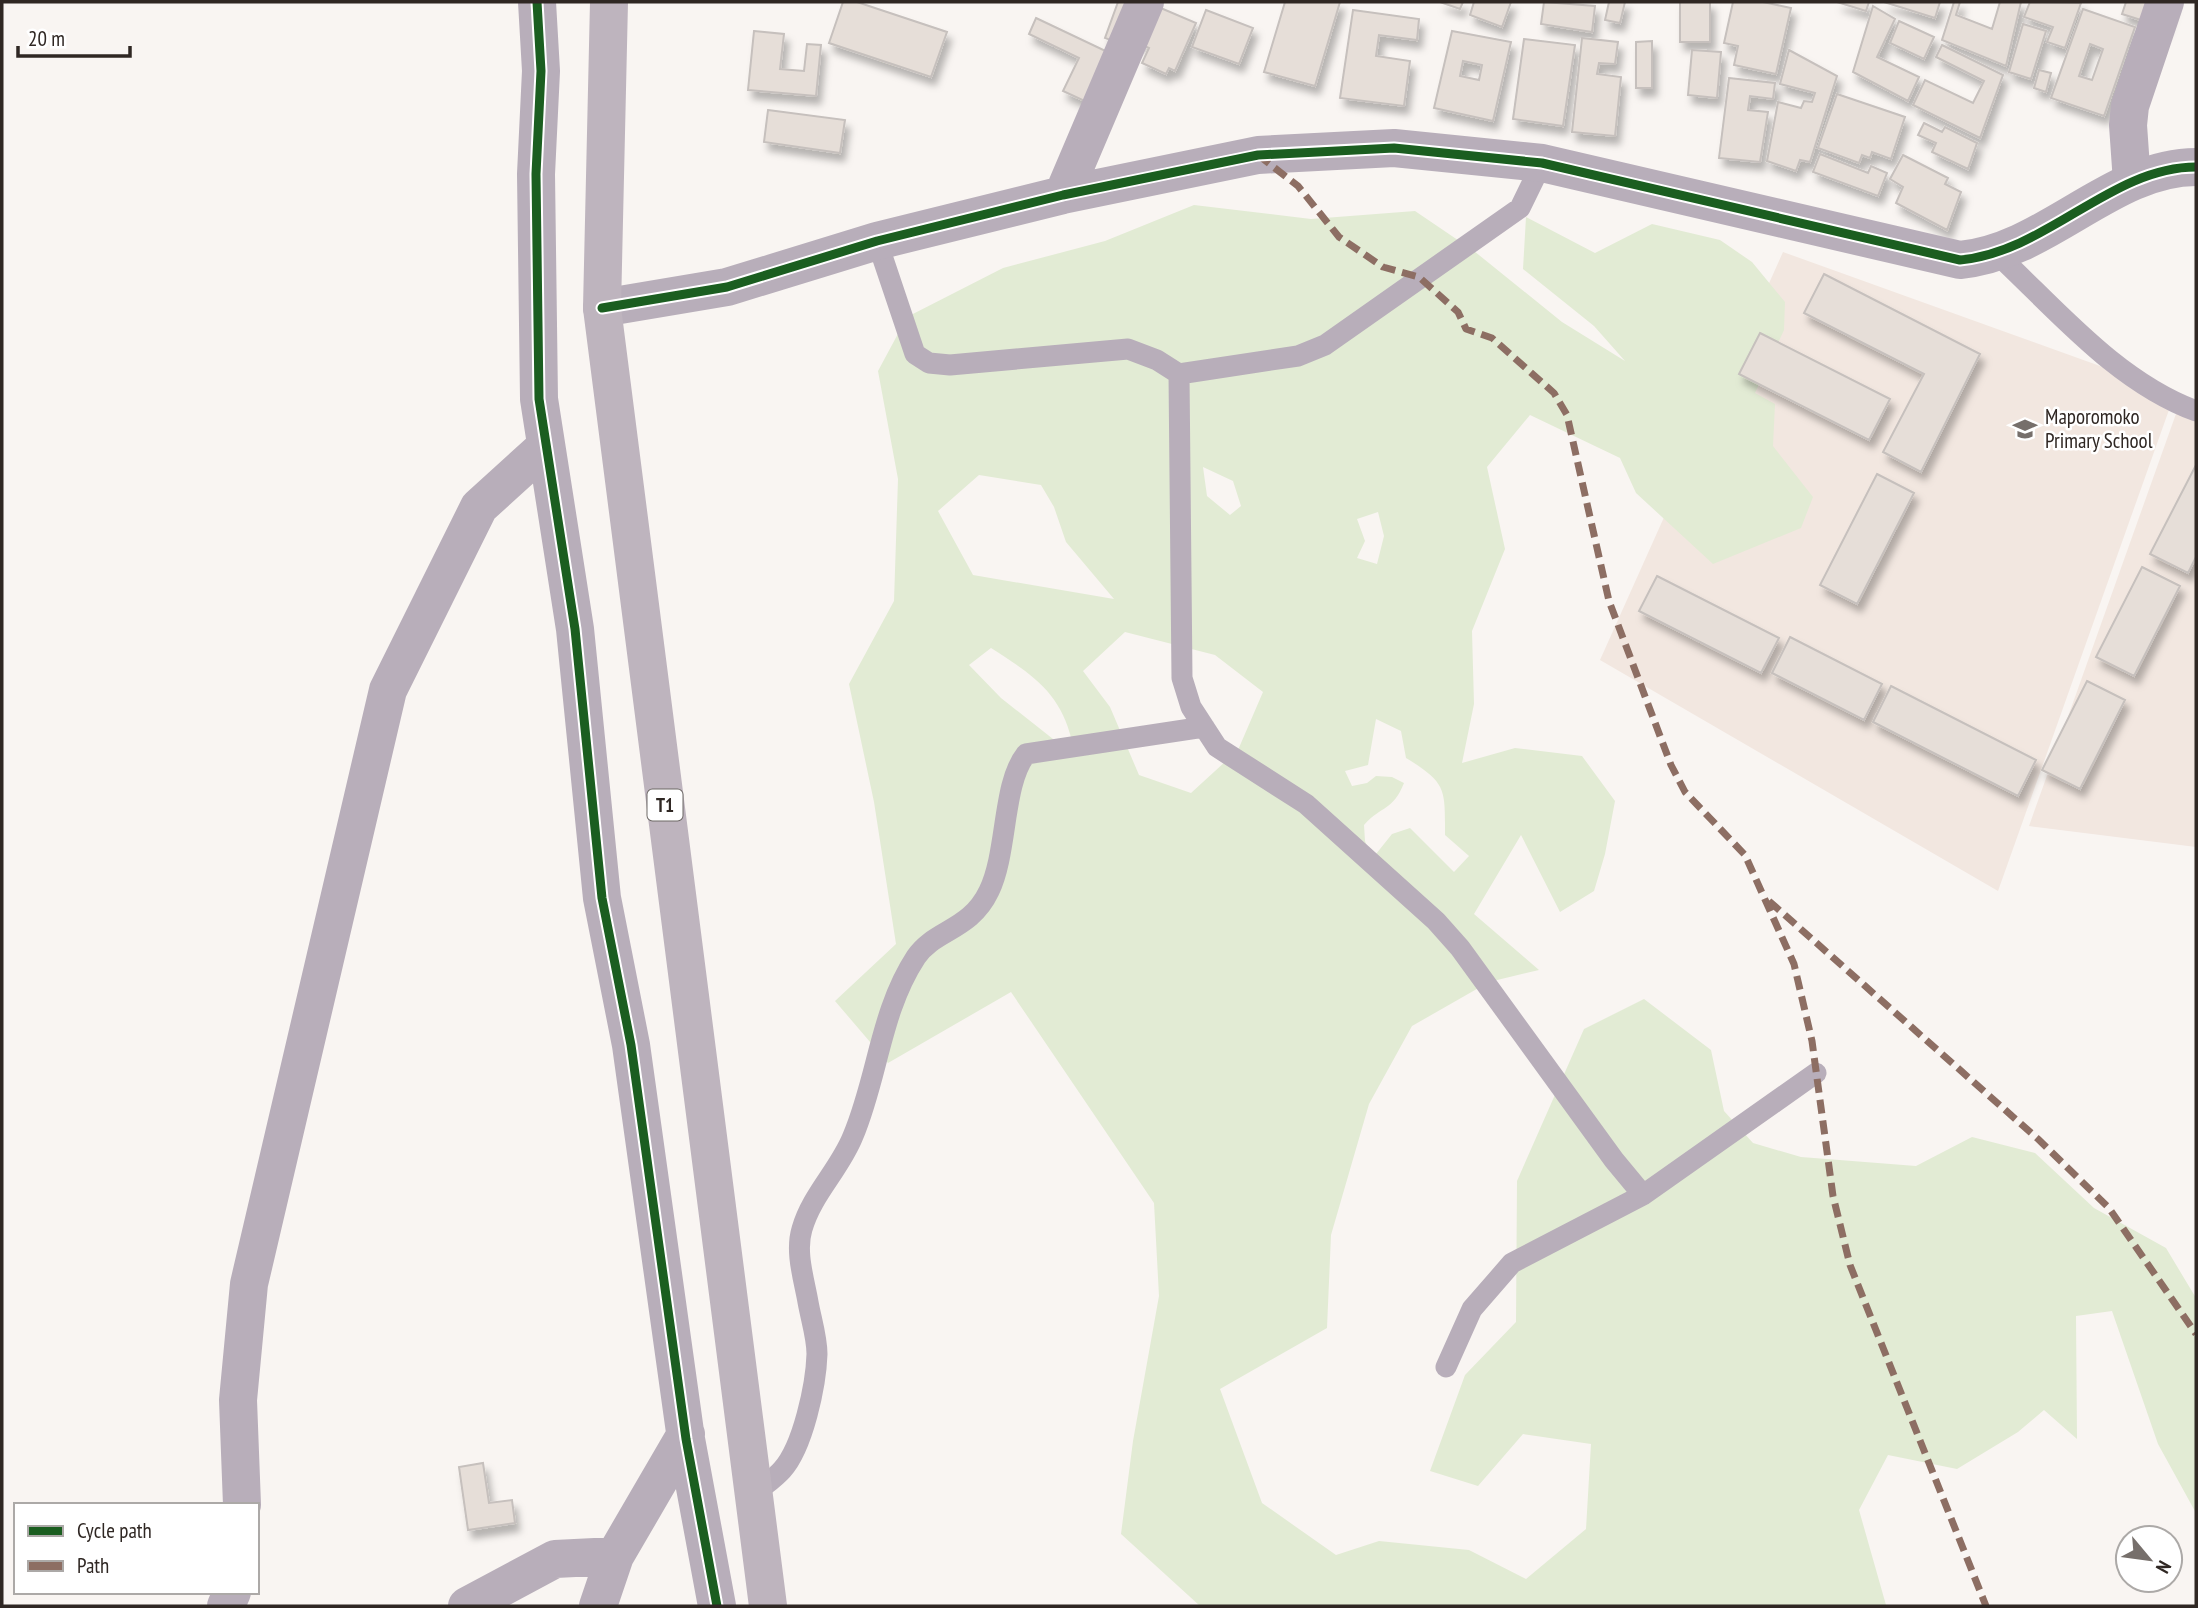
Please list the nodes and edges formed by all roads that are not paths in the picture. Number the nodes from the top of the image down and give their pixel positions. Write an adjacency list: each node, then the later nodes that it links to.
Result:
1 (537, 2): 14 (street)
2 (609, 2): 11 (highway, T1)
3 (1145, 2): 8 (street)
4 (2165, 2): 7 (street)
5 (1542, 163): 8 (street); 10 (street); 12 (lane)
6 (2196, 167): 7 (street)
7 (2132, 182): 10 (street)
8 (1063, 195): 9 (street)
9 (877, 241): 11 (street); 12 (lane)
10 (1997, 254): 13 (lane)
11 (601, 308): 20 (highway, T1)
12 (1179, 374): 15 (lane)
13 (2196, 411)
14 (544, 448): 19 (street); 21 (street)
15 (1204, 727): 17 (lane); 20 (lane)
16 (1816, 1073): 17 (lane)
17 (1643, 1195): 18 (lane)
18 (1446, 1367)
19 (686, 1434): 22 (street); 25 (street)
20 (754, 1494): 26 (highway, T1)
21 (242, 1503)
22 (615, 1556): 23 (street); 24 (street)
23 (467, 1606)
24 (598, 1606)
25 (717, 1606)
26 (768, 1606)

